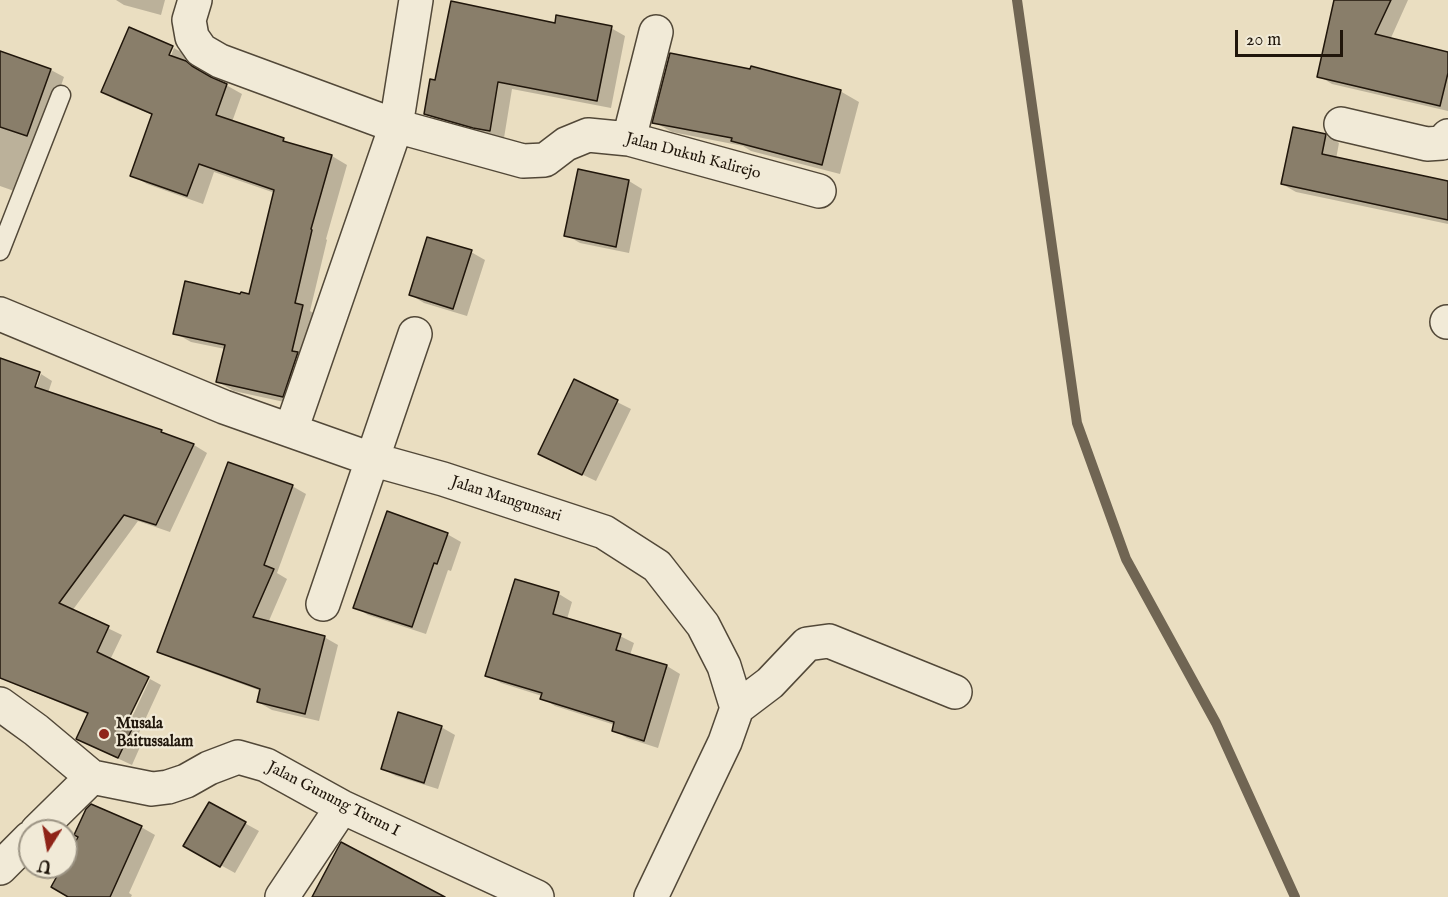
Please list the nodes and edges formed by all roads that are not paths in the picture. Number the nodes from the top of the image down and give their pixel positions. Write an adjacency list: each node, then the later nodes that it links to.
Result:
1 (195, 0): 6 (street, Jalan Dukuh Kalirejo)
2 (417, 0): 6 (street)
3 (656, 32): 8 (street)
4 (61, 95): 10 (lane)
5 (1341, 124): 7 (street)
6 (396, 126): 8 (street, Jalan Dukuh Kalirejo); 13 (street)
7 (1448, 136)
8 (629, 139): 9 (street, Jalan Dukuh Kalirejo)
9 (819, 191)
10 (0, 250)
11 (0, 314): 13 (street, Jalan Mangunsari)
12 (415, 334): 14 (street)
13 (291, 430): 14 (street, Jalan Mangunsari)
14 (372, 459): 15 (street); 18 (street, Jalan Mangunsari)
15 (323, 604)
16 (956, 692): 18 (street)
17 (0, 704): 19 (street)
18 (737, 708): 26 (street)
19 (92, 777): 20 (street, Jalan Gunung Turun I); 21 (street)
20 (342, 807): 24 (street); 25 (street, Jalan Gunung Turun I)
21 (50, 819)
22 (18, 850): 23 (street)
23 (0, 868)
24 (282, 897)
25 (537, 897)
26 (651, 897)

